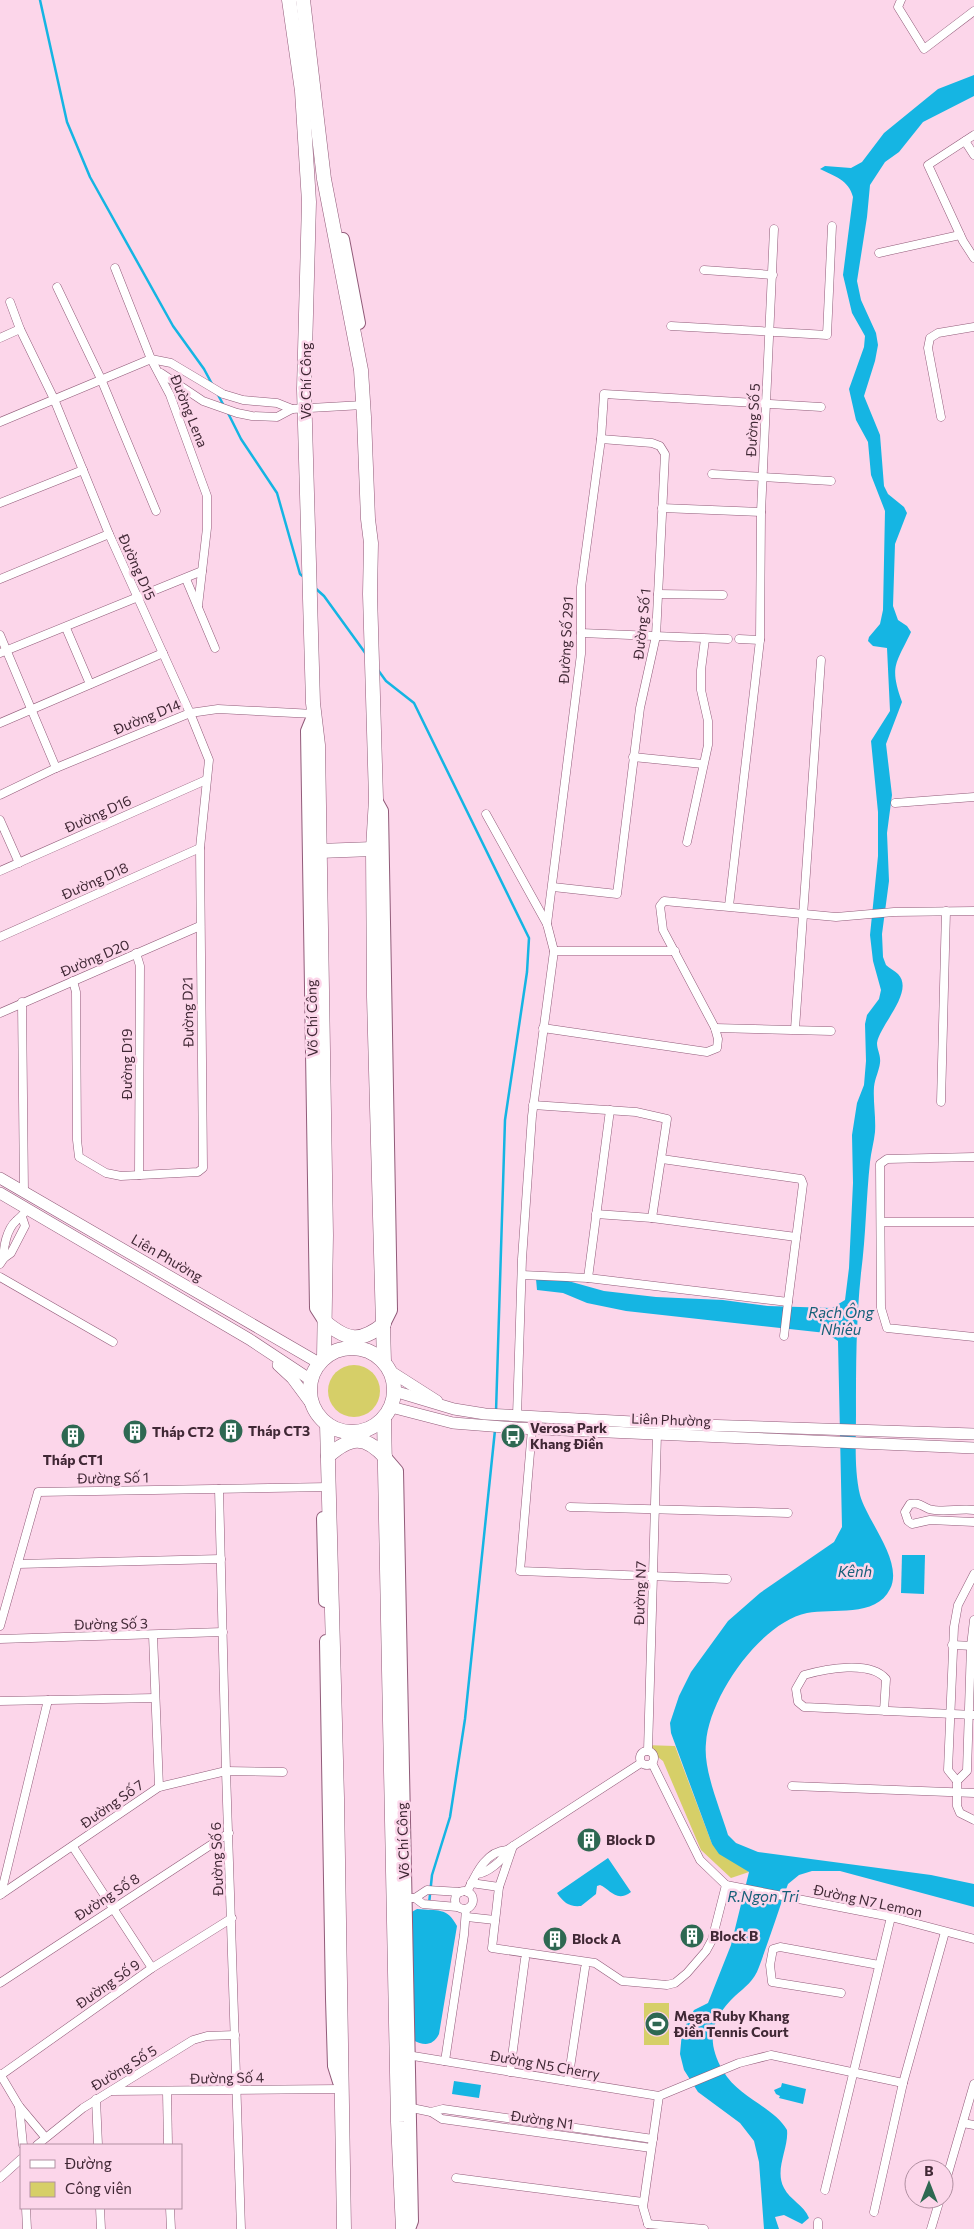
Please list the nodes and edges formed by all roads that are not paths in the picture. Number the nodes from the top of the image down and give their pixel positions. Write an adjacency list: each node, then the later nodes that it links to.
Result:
1 (289, 0): 30 (highway, Võ Chí Công)
2 (303, 0): 31 (highway)
3 (901, 0): 4 (street)
4 (974, 11)
5 (974, 135): 6 (street)
6 (965, 141): 7 (street); 10 (street)
7 (974, 155)
8 (832, 226): 21 (street)
9 (774, 229): 15 (street, Đường Số 5)
10 (960, 235): 11 (street); 12 (street)
11 (879, 253)
12 (974, 258)
13 (115, 268): 23 (street, Đường Lena)
14 (704, 270): 15 (street)
15 (772, 275): 21 (street, Đường Số 5)
16 (56, 287): 25 (street)
17 (10, 302): 20 (street, Đường D15)
18 (671, 326): 21 (street)
19 (974, 327): 33 (street)
20 (20, 330): 22 (street); 26 (street, Đường D15)
21 (770, 333): 28 (street, Đường Số 5)
22 (0, 338)
23 (151, 359): 24 (street, Đường Lena); 25 (street); 27 (street)
24 (161, 373): 32 (street); 45 (street, Đường Lena)
25 (101, 380): 26 (street); 42 (street)
26 (54, 399): 34 (street); 36 (street, Đường D15)
27 (264, 403): 30 (street); 32 (street)
28 (767, 404): 29 (street); 35 (street, Đường Số 291); 38 (street, Đường Số 5)
29 (821, 407)
30 (298, 408): 31 (street); 32 (street); 67 (highway, Võ Chí Công)
31 (363, 411): 75 (highway)
32 (265, 417)
33 (941, 417)
34 (0, 422)
35 (601, 439): 41 (street, Đường Số 1); 53 (street, Đường Số 291)
36 (83, 470): 40 (street); 44 (street, Đường D15)
37 (712, 474): 38 (street)
38 (763, 477): 39 (street); 43 (street, Đường Số 5)
39 (831, 481)
40 (0, 503)
41 (662, 508): 43 (street); 48 (street, Đường Số 1)
42 (156, 511)
43 (761, 512): 59 (street, Đường Số 5)
44 (109, 534): 47 (street); 50 (street, Đường D15)
45 (202, 571): 46 (street); 51 (street, Đường Lena)
46 (186, 578): 50 (street); 51 (street)
47 (0, 580)
48 (658, 594): 49 (street); 55 (street, Đường Số 1)
49 (723, 596)
50 (137, 599): 52 (street); 62 (street, Đường D15)
51 (198, 606): 60 (street)
52 (66, 628): 61 (street); 64 (street)
53 (581, 633): 55 (street); 85 (street, Đường Số 291)
54 (0, 635): 61 (street)
55 (656, 636): 56 (street); 69 (street, Đường Số 1)
56 (705, 639): 57 (street); 70 (street)
57 (728, 639)
58 (739, 639): 59 (street)
59 (760, 640): 86 (street, Đường Số 5)
60 (215, 648)
61 (3, 652): 65 (street)
62 (163, 654): 64 (street); 66 (street, Đường D15)
63 (821, 660): 89 (street)
64 (90, 684): 65 (street)
65 (31, 709): 68 (street); 71 (street)
66 (190, 713): 67 (street, Đường D14); 71 (street, Đường D14); 72 (street, Đường D15)
67 (314, 714): 82 (highway, Võ Chí Công); 123 (main road, Võ Chí Công)
68 (0, 723)
69 (633, 757): 70 (street); 85 (street, Đường Số 1)
70 (703, 764): 79 (street)
71 (56, 768): 73 (street, Đường D14)
72 (206, 780): 80 (street, Đường D15); 83 (street, Đường D16)
73 (0, 795)
74 (974, 797): 76 (street)
75 (376, 799): 81 (highway); 124 (main road)
76 (895, 803)
77 (486, 814): 90 (street)
78 (0, 820): 83 (street)
79 (687, 842)
80 (200, 848): 91 (street, Đường D21); 92 (street, Đường D18)
81 (374, 849): 82 (highway); 124 (highway)
82 (319, 851): 123 (highway, Võ Chí Công)
83 (19, 862): 84 (street, Đường D16)
84 (0, 871)
85 (553, 887): 90 (street, Đường Số 291)
86 (729, 906): 89 (street); 94 (street)
87 (974, 910): 88 (street)
88 (946, 911): 89 (street); 103 (street)
89 (802, 915): 101 (street)
90 (546, 924): 93 (street)
91 (200, 926): 95 (street, Đường D20); 108 (street, Đường D21)
92 (0, 937)
93 (554, 950): 94 (street); 99 (street)
94 (675, 951): 100 (street)
95 (136, 953): 96 (street, Đường D20); 108 (street, Đường D19)
96 (73, 981): 97 (street, Đường D20); 108 (street)
97 (22, 1002): 98 (street, Đường D20); 111 (street)
98 (0, 1013)
99 (543, 1028): 100 (street); 104 (street)
100 (715, 1028): 101 (street)
101 (795, 1029): 102 (street)
102 (831, 1031)
103 (941, 1102)
104 (533, 1105): 105 (street); 119 (street)
105 (610, 1110): 107 (street); 113 (street)
106 (974, 1157): 115 (street)
107 (662, 1159): 114 (street); 117 (street)
108 (139, 1175)
109 (0, 1178): 111 (street, Liên Phường)
110 (0, 1193): 112 (street, Liên Phường)
111 (28, 1194): 112 (street); 129 (street, Liên Phường)
112 (24, 1214): 118 (street); 127 (street, Liên Phường)
113 (596, 1214): 114 (street); 121 (street)
114 (652, 1218): 117 (street)
115 (881, 1222): 116 (street); 126 (street)
116 (974, 1222)
117 (796, 1237): 122 (street)
118 (2, 1261)
119 (522, 1275): 121 (street); 135 (street)
120 (0, 1277): 128 (street)
121 (588, 1278): 122 (street)
122 (788, 1304): 125 (street)
123 (325, 1322): 124 (highway); 129 (highway, Võ Chí Công)
124 (384, 1324): 130 (highway)
125 (784, 1336)
126 (974, 1337)
127 (249, 1339): 131 (street, Liên Phường); 133 (street)
128 (113, 1342)
129 (322, 1356): 130 (highway); 131 (highway)
130 (386, 1361): 132 (highway); 134 (street)
131 (311, 1380): 133 (highway)
132 (394, 1391): 134 (street, Liên Phường); 136 (highway)
133 (312, 1405): 137 (highway)
134 (454, 1410): 135 (street, Liên Phường)
135 (517, 1416): 140 (street, Liên Phường)
136 (386, 1418): 137 (highway); 138 (street, Liên Phường); 143 (highway, Võ Chí Công)
137 (327, 1428): 142 (highway)
138 (532, 1429): 139 (street, Liên Phường); 154 (street)
139 (657, 1434): 141 (street, Liên Phường); 147 (street, Đường N7)
140 (974, 1434)
141 (974, 1448)
142 (328, 1456): 143 (highway); 144 (highway)
143 (385, 1457): 188 (highway, Võ Chí Công)
144 (329, 1487): 145 (street, Đường Số 1); 212 (highway)
145 (219, 1489): 151 (street, Đường Số 6); 152 (street, Đường Số 1)
146 (570, 1507): 147 (street)
147 (655, 1508): 149 (street); 154 (street, Đường N7)
148 (974, 1510): 150 (street)
149 (788, 1513)
150 (974, 1522)
151 (221, 1560): 152 (street); 158 (street, Đường Số 6)
152 (18, 1564): 157 (street, Đường Số 1)
153 (974, 1575): 161 (street)
154 (653, 1578): 155 (street); 169 (street, Đường N7)
155 (727, 1579)
156 (974, 1620): 162 (street)
157 (0, 1626)
158 (223, 1632): 159 (street, Đường Số 3); 172 (street, Đường Số 6)
159 (154, 1636): 160 (street, Đường Số 3); 163 (street)
160 (0, 1639)
161 (952, 1646): 162 (street); 167 (street)
162 (972, 1646): 168 (street)
163 (155, 1698): 164 (street); 176 (street)
164 (48, 1700): 165 (street); 187 (street)
165 (0, 1701)
166 (884, 1711): 166 (street); 167 (street)
167 (950, 1713): 168 (street); 174 (street)
168 (972, 1714): 174 (street)
169 (648, 1752): 170 (street); 171 (street)
170 (641, 1763): 171 (street); 182 (street)
171 (652, 1763): 184 (street)
172 (226, 1771): 173 (street, Đường Số 7); 176 (street, Đường Số 7); 180 (street, Đường Số 6)
173 (283, 1772)
174 (957, 1781): 177 (street)
175 (792, 1786): 177 (street)
176 (159, 1787): 181 (street, Đường Số 7)
177 (957, 1792): 178 (street); 179 (street)
178 (974, 1793)
179 (974, 1820)
180 (229, 1833): 190 (street, Đường Số 8); 193 (street, Đường Số 6)
181 (73, 1847): 187 (street, Đường Số 7); 190 (street)
182 (510, 1848): 183 (street); 185 (street)
183 (471, 1883): 185 (street); 186 (street)
184 (726, 1885): 192 (street, Đường N7 Lemon); 194 (street)
185 (500, 1887): 194 (street)
186 (464, 1892): 188 (street); 189 (street); 191 (street)
187 (1, 1894)
188 (406, 1898): 189 (street); 204 (highway, Võ Chí Công)
189 (457, 1906): 191 (street)
190 (113, 1908): 199 (street); 201 (street, Đường Số 8)
191 (466, 1913): 194 (street); 205 (street)
192 (891, 1917): 195 (street, Đường N7 Lemon); 198 (street)
193 (232, 1918): 199 (street, Đường Số 9); 203 (street, Đường Số 6)
194 (495, 1920)
195 (945, 1932): 196 (street, Đường N7 Lemon); 210 (street)
196 (974, 1939)
197 (525, 1959): 206 (street)
198 (879, 1966): 202 (street); 207 (street)
199 (152, 1968): 208 (street, Đường Số 9)
200 (585, 1968): 209 (street)
201 (0, 1983)
202 (841, 1993)
203 (235, 2035): 213 (street, Đường Số 5); 214 (street, Đường Số 6)
204 (402, 2054): 205 (street, Đường N5 Cherry); 219 (highway, Võ Chí Công)
205 (445, 2061): 206 (street, Đường N5 Cherry)
206 (510, 2072): 209 (street, Đường N5 Cherry)
207 (852, 2072): 210 (street); 216 (street); 237 (street)
208 (1, 2074): 218 (street)
209 (568, 2082): 216 (street, Đường N5 Cherry)
210 (904, 2083): 243 (street)
211 (974, 2084): 222 (street)
212 (342, 2089): 214 (street, Đường Số 4); 220 (highway)
213 (112, 2091): 215 (street, Đường Số 4); 217 (street, Đường Số 5)
214 (237, 2091): 215 (street, Đường Số 4); 248 (street, Đường Số 6)
215 (167, 2092): 231 (street)
216 (659, 2096): 227 (street)
217 (96, 2099): 226 (street, Đường Số 5); 230 (street)
218 (19, 2106): 226 (street); 228 (street)
219 (404, 2106): 221 (street, Đường N1); 251 (highway, Võ Chí Công); 252 (main road, Võ Chí Công)
220 (342, 2107): 249 (highway); 250 (highway)
221 (431, 2112): 223 (street, Đường N1); 225 (street, Đường N1)
222 (963, 2123): 224 (street); 233 (street)
223 (552, 2124): 225 (street); 227 (street, Đường N1)
224 (974, 2126)
225 (550, 2134): 232 (street, Đường N1)
226 (45, 2137): 229 (street, Đường Số 5)
227 (653, 2139): 232 (street)
228 (23, 2144)
229 (37, 2144)
230 (98, 2144)
231 (168, 2144)
232 (651, 2148): 238 (street)
233 (952, 2159)
234 (20, 2160): 235 (street)
235 (0, 2178)
236 (456, 2178): 238 (street)
237 (825, 2190)
238 (643, 2202): 244 (street)
239 (26, 2209): 245 (street)
240 (100, 2209): 246 (street)
241 (170, 2209): 247 (street)
242 (937, 2209): 254 (street)
243 (874, 2212)
244 (646, 2227): 253 (street)
245 (27, 2229)
246 (101, 2229)
247 (171, 2229)
248 (241, 2229)
249 (338, 2229)
250 (344, 2229)
251 (403, 2229)
252 (409, 2229)
253 (704, 2229)
254 (931, 2229)

